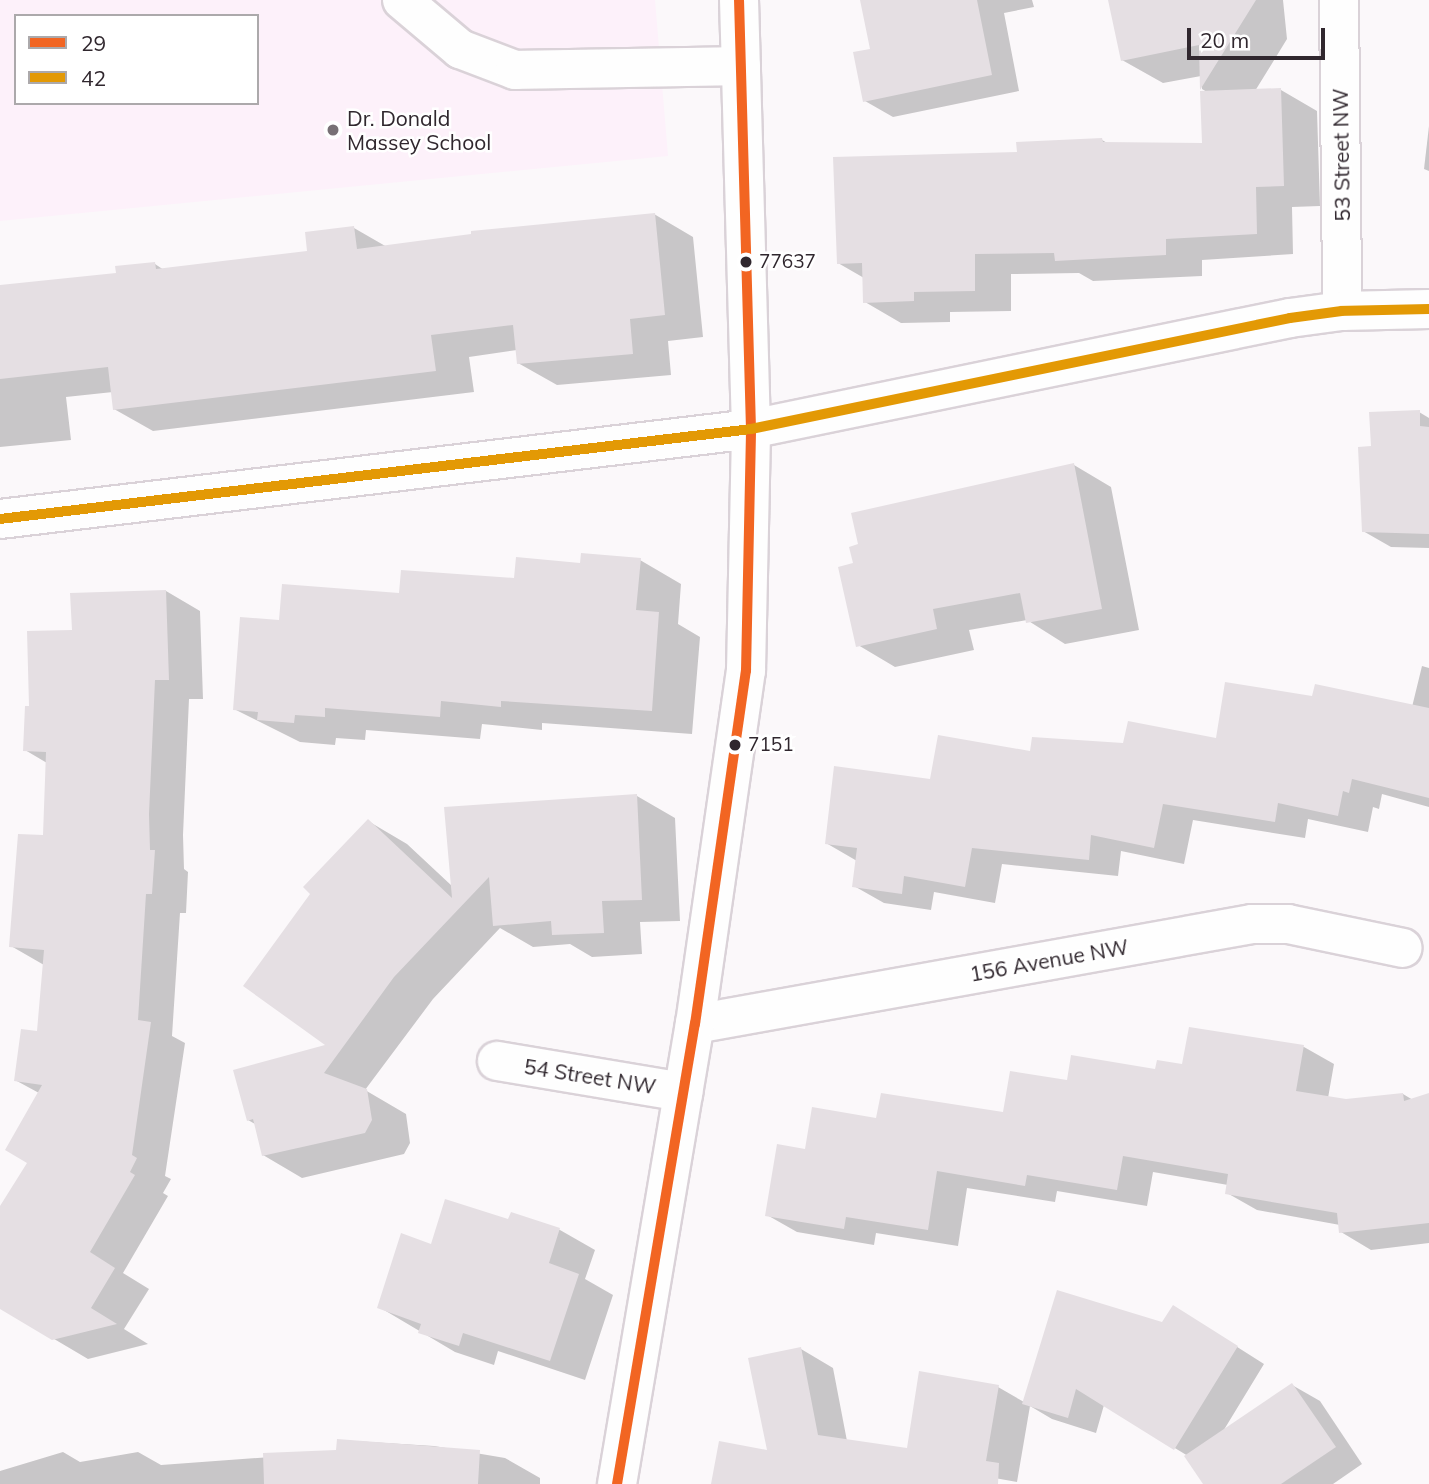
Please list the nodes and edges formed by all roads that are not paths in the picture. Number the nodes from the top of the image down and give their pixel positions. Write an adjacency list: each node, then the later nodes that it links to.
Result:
1 (401, 0): 4 (street)
2 (739, 0): 4 (street, 54 Street NW)
3 (1339, 0): 6 (street, 53 Street NW)
4 (741, 66): 7 (street, 54 Street NW)
5 (1429, 309): 6 (street)
6 (1342, 310): 7 (street)
7 (751, 429): 8 (street); 10 (street, 54 Street NW)
8 (0, 519)
9 (1403, 948): 10 (street, 156 Avenue NW)
10 (695, 1024): 12 (street, 54 Street NW)
11 (497, 1061): 12 (street, 54 Street NW)
12 (683, 1092): 13 (street, 54 Street NW)
13 (617, 1484)

